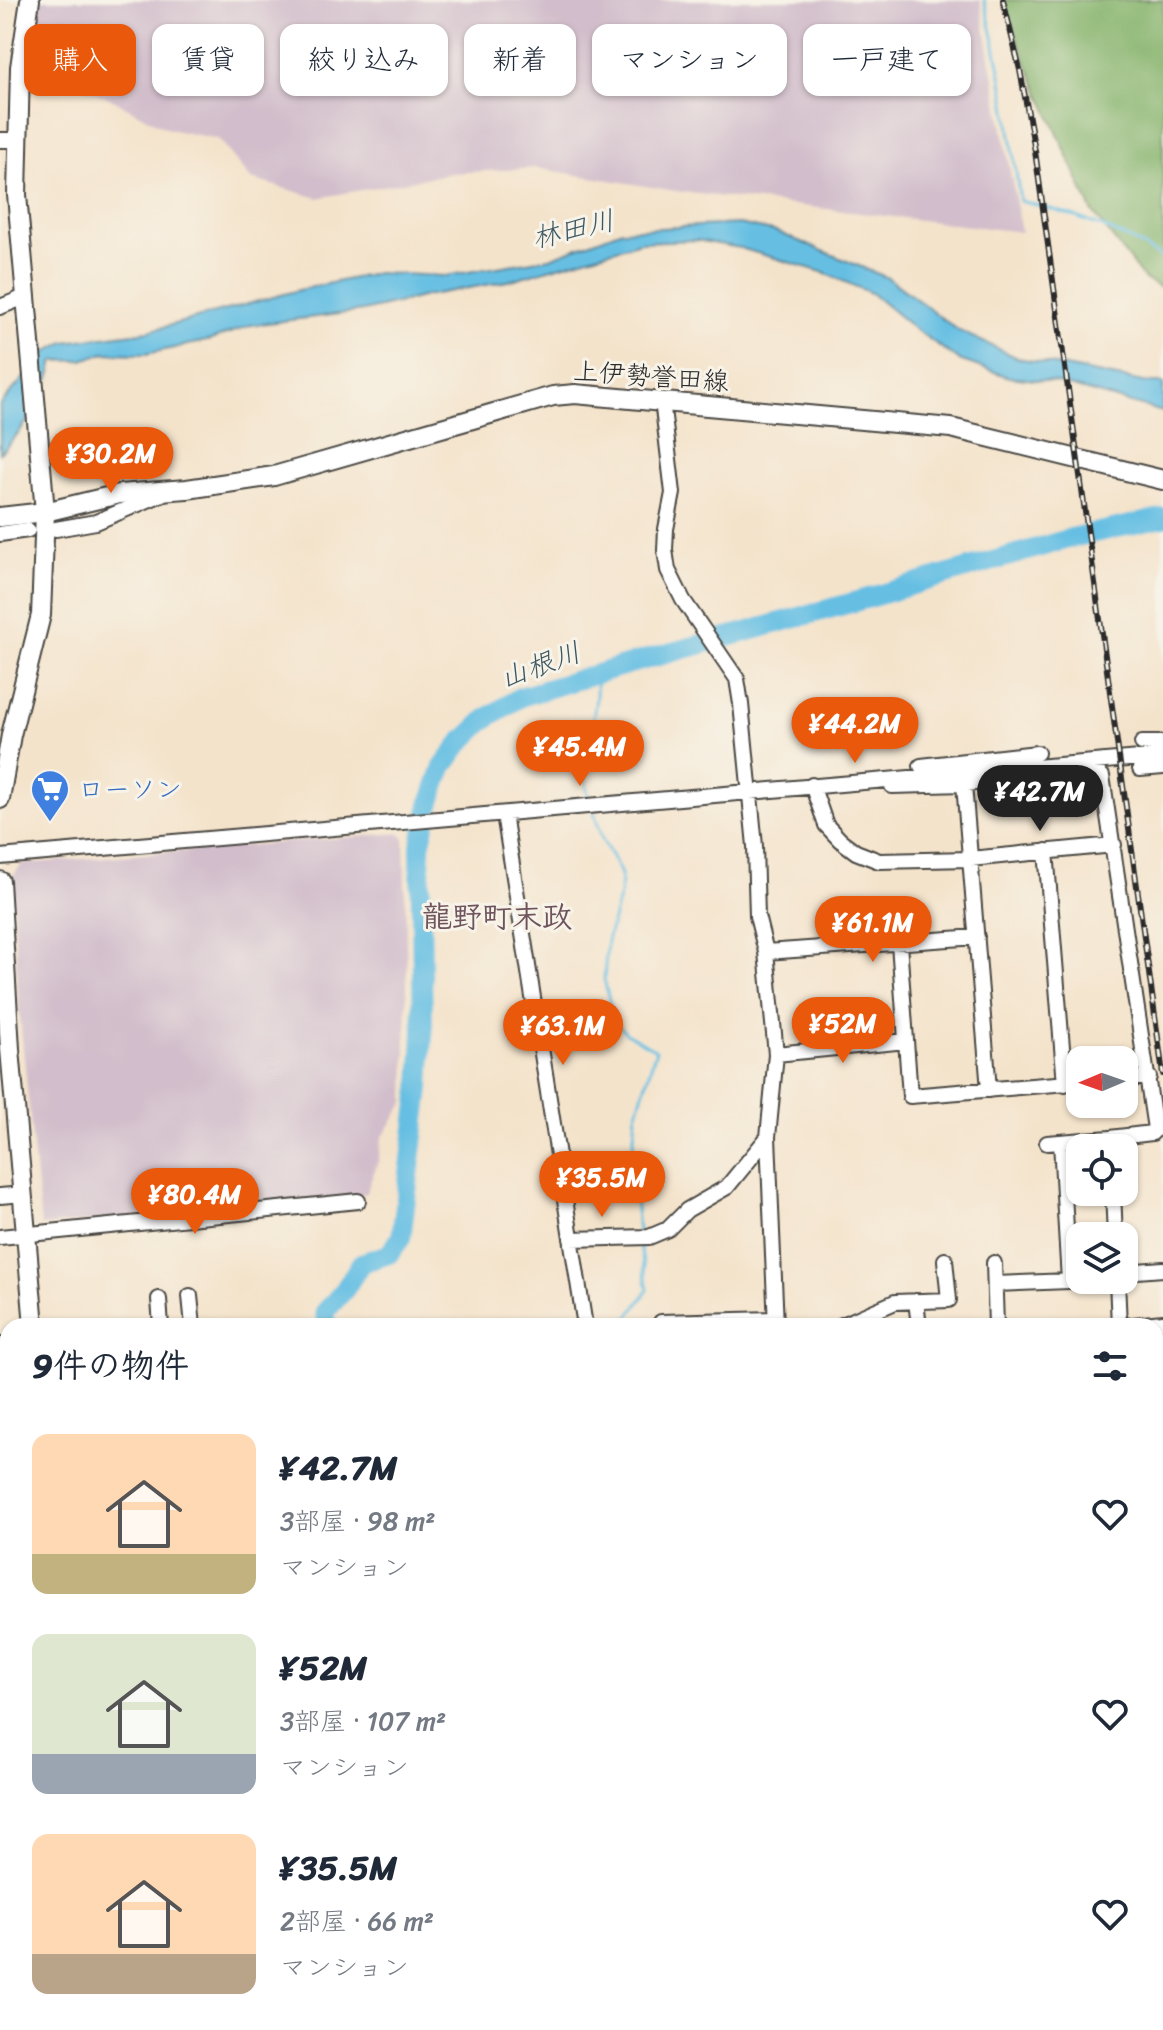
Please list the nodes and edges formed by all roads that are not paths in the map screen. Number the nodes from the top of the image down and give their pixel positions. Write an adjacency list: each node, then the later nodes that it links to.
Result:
1 (30, 0): 2 (main road)
2 (8, 140): 3 (main road)
3 (25, 297): 4 (street); 8 (main road)
4 (0, 307)
5 (662, 400): 6 (main road, 上伊勢誉田線); 7 (main road, 上伊勢誉田線); 22 (street)
6 (1163, 480)
7 (174, 490): 8 (main road, 上伊勢誉田線); 10 (street)
8 (45, 512): 9 (main road, 上伊勢誉田線); 23 (main road)
9 (0, 517)
10 (56, 529)
11 (28, 530): 12 (street)
12 (0, 534)
13 (1142, 743): 14 (street)
14 (1163, 743)
15 (1037, 753): 19 (street)
16 (1163, 756): 19 (street)
17 (1163, 767): 18 (street)
18 (1140, 769)
19 (867, 779): 20 (street); 21 (street)
20 (964, 784): 25 (street); 28 (street)
21 (812, 785): 22 (street); 28 (street)
22 (748, 791): 24 (street); 32 (street)
23 (0, 799)
24 (504, 814): 27 (street); 49 (street)
25 (1114, 845): 26 (street); 37 (street)
26 (1046, 851): 28 (street); 34 (street)
27 (0, 857)
28 (970, 859): 30 (street)
29 (0, 881): 35 (main road)
30 (977, 937): 31 (street); 40 (street)
31 (899, 943): 32 (street); 33 (street)
32 (766, 952): 36 (street)
33 (906, 1041): 36 (street); 40 (street)
34 (1069, 1046)
35 (5, 1049): 44 (main road)
36 (776, 1054): 42 (street)
37 (1149, 1077): 38 (street); 41 (street)
38 (1138, 1078)
39 (1066, 1084): 40 (street)
40 (989, 1090)
41 (1138, 1136)
42 (768, 1137): 49 (street); 65 (street)
43 (1066, 1143): 50 (street)
44 (24, 1194): 45 (street); 47 (main road)
45 (0, 1196)
46 (358, 1201): 47 (street)
47 (28, 1234): 48 (street); 61 (main road)
48 (0, 1237)
49 (571, 1239): 64 (street)
50 (1066, 1253)
51 (945, 1260): 60 (street)
52 (994, 1263): 56 (street)
53 (1163, 1269): 54 (street)
54 (1138, 1271)
55 (1066, 1281): 56 (street)
56 (995, 1284): 68 (street)
57 (1119, 1294): 69 (street)
58 (190, 1296): 63 (street)
59 (159, 1299): 62 (street)
60 (916, 1301): 66 (street); 67 (street)
61 (33, 1318)
62 (160, 1318)
63 (192, 1318)
64 (584, 1318)
65 (776, 1318)
66 (856, 1318)
67 (918, 1318)
68 (996, 1318)
69 (1121, 1318)

